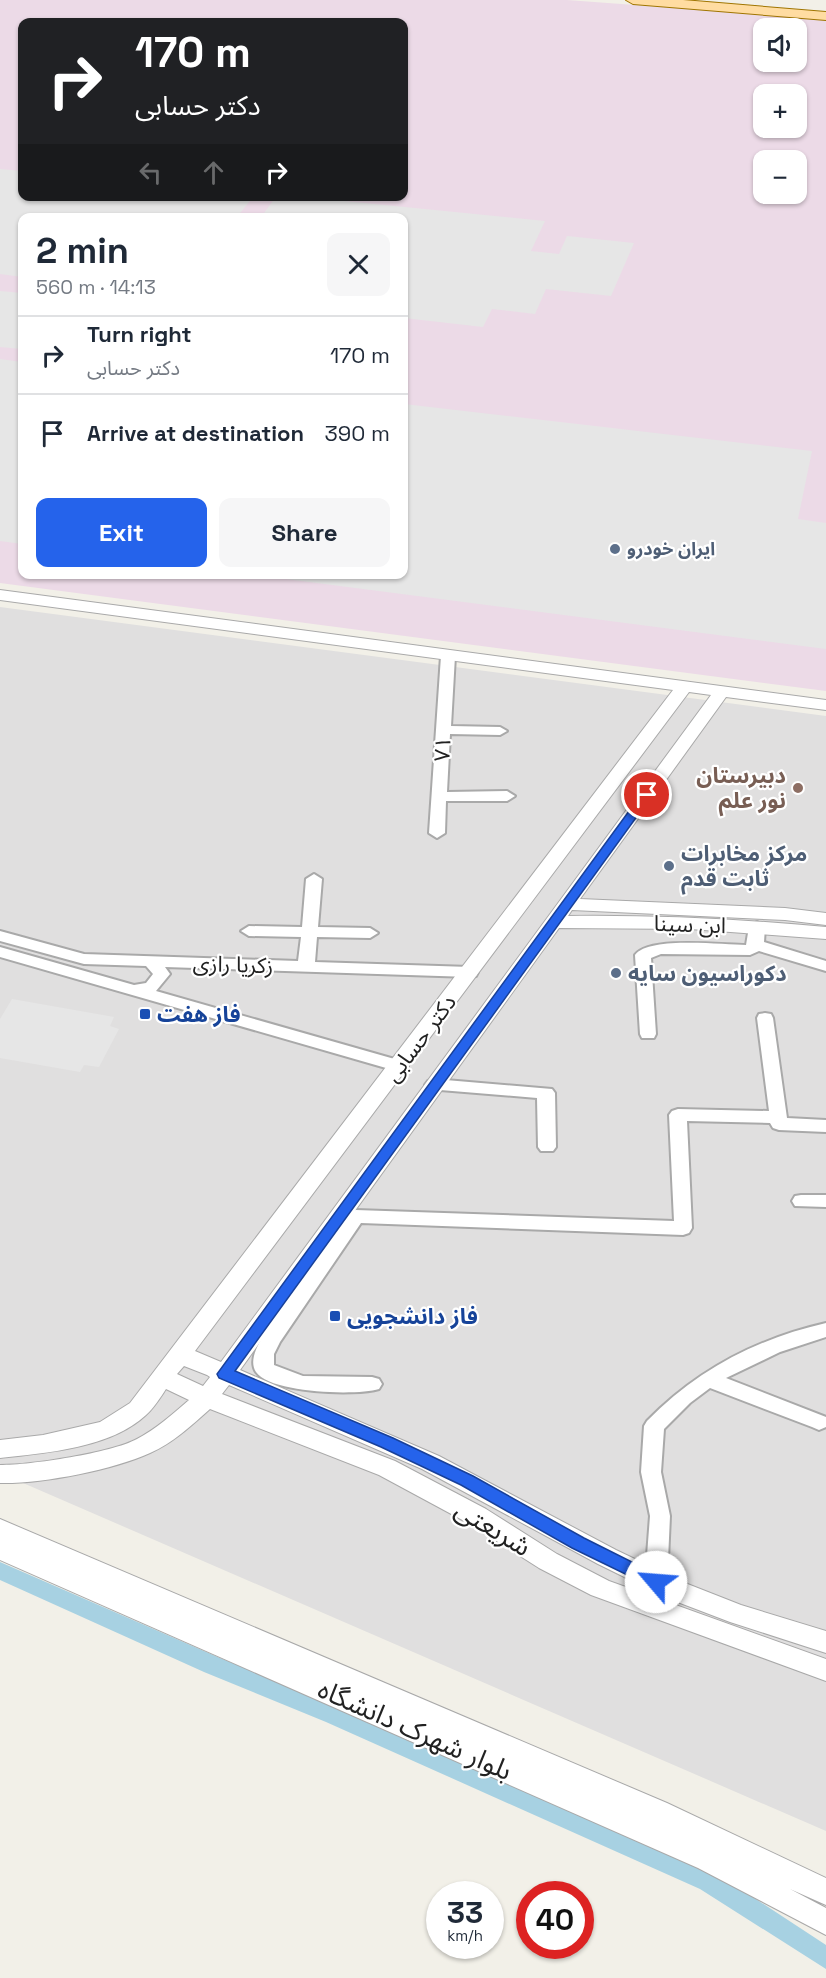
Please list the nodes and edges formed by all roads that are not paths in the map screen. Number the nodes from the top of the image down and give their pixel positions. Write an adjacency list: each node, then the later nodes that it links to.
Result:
1 (633, 0): 4 (main road)
2 (711, 0): 3 (main road)
3 (826, 9)
4 (826, 16)
5 (0, 595): 6 (street)
6 (25, 603): 7 (street); 8 (street)
7 (0, 605)
8 (447, 660): 9 (street); 12 (street, ۷۱)
9 (680, 692): 10 (street); 31 (street, دکتر حسابی)
10 (718, 698): 11 (street); 18 (street, دکتر حسابی)
11 (826, 705)
12 (443, 730): 13 (street); 15 (street, ۷۱)
13 (500, 731)
14 (507, 796): 15 (street)
15 (439, 797): 16 (street, ۷۱)
16 (437, 833)
17 (314, 879): 22 (street)
18 (566, 904): 19 (street, ابن سینا); 20 (street, دکتر حسابی)
19 (826, 919)
20 (554, 922): 26 (street, ابن سینا); 36 (street, دکتر حسابی)
21 (249, 932): 22 (street)
22 (309, 933): 23 (street); 30 (street)
23 (370, 933)
24 (826, 933): 26 (street, ابن سینا)
25 (0, 936): 28 (street, زکریا رازی)
26 (757, 936): 29 (street); 34 (street)
27 (0, 952): 32 (street, زکریا رازی)
28 (151, 962): 30 (street, زکریا رازی); 32 (street)
29 (826, 966)
30 (306, 967): 31 (street, زکریا رازی)
31 (470, 972): 35 (street, دکتر حسابی)
32 (135, 990): 35 (street, زکریا رازی)
33 (765, 1018): 37 (street)
34 (648, 1034)
35 (399, 1066): 43 (street, دکتر حسابی)
36 (434, 1085): 39 (street); 44 (street, دکتر حسابی)
37 (778, 1117): 38 (street); 47 (street)
38 (826, 1126)
39 (547, 1147)
40 (826, 1201): 41 (street)
41 (801, 1202)
42 (826, 1330): 46 (street)
43 (179, 1354): 44 (street, شریعتی); 45 (street, دکتر حسابی)
44 (225, 1374): 48 (street, دکتر حسابی); 54 (street, شریعتی)
45 (163, 1378): 48 (street, شریعتی); 50 (street, دکتر حسابی)
46 (710, 1380): 49 (street); 54 (street)
47 (372, 1384)
48 (207, 1398): 51 (street, دکتر حسابی); 56 (street, شریعتی)
49 (819, 1422)
50 (0, 1449)
51 (0, 1474)
52 (0, 1529): 57 (street, بلوار شهرک دانشگاه)
53 (0, 1549): 58 (street, بلوار شهرک دانشگاه)
54 (656, 1582): 55 (street, شریعتی)
55 (826, 1642)
56 (826, 1670)
57 (826, 1892)
58 (826, 1922)

